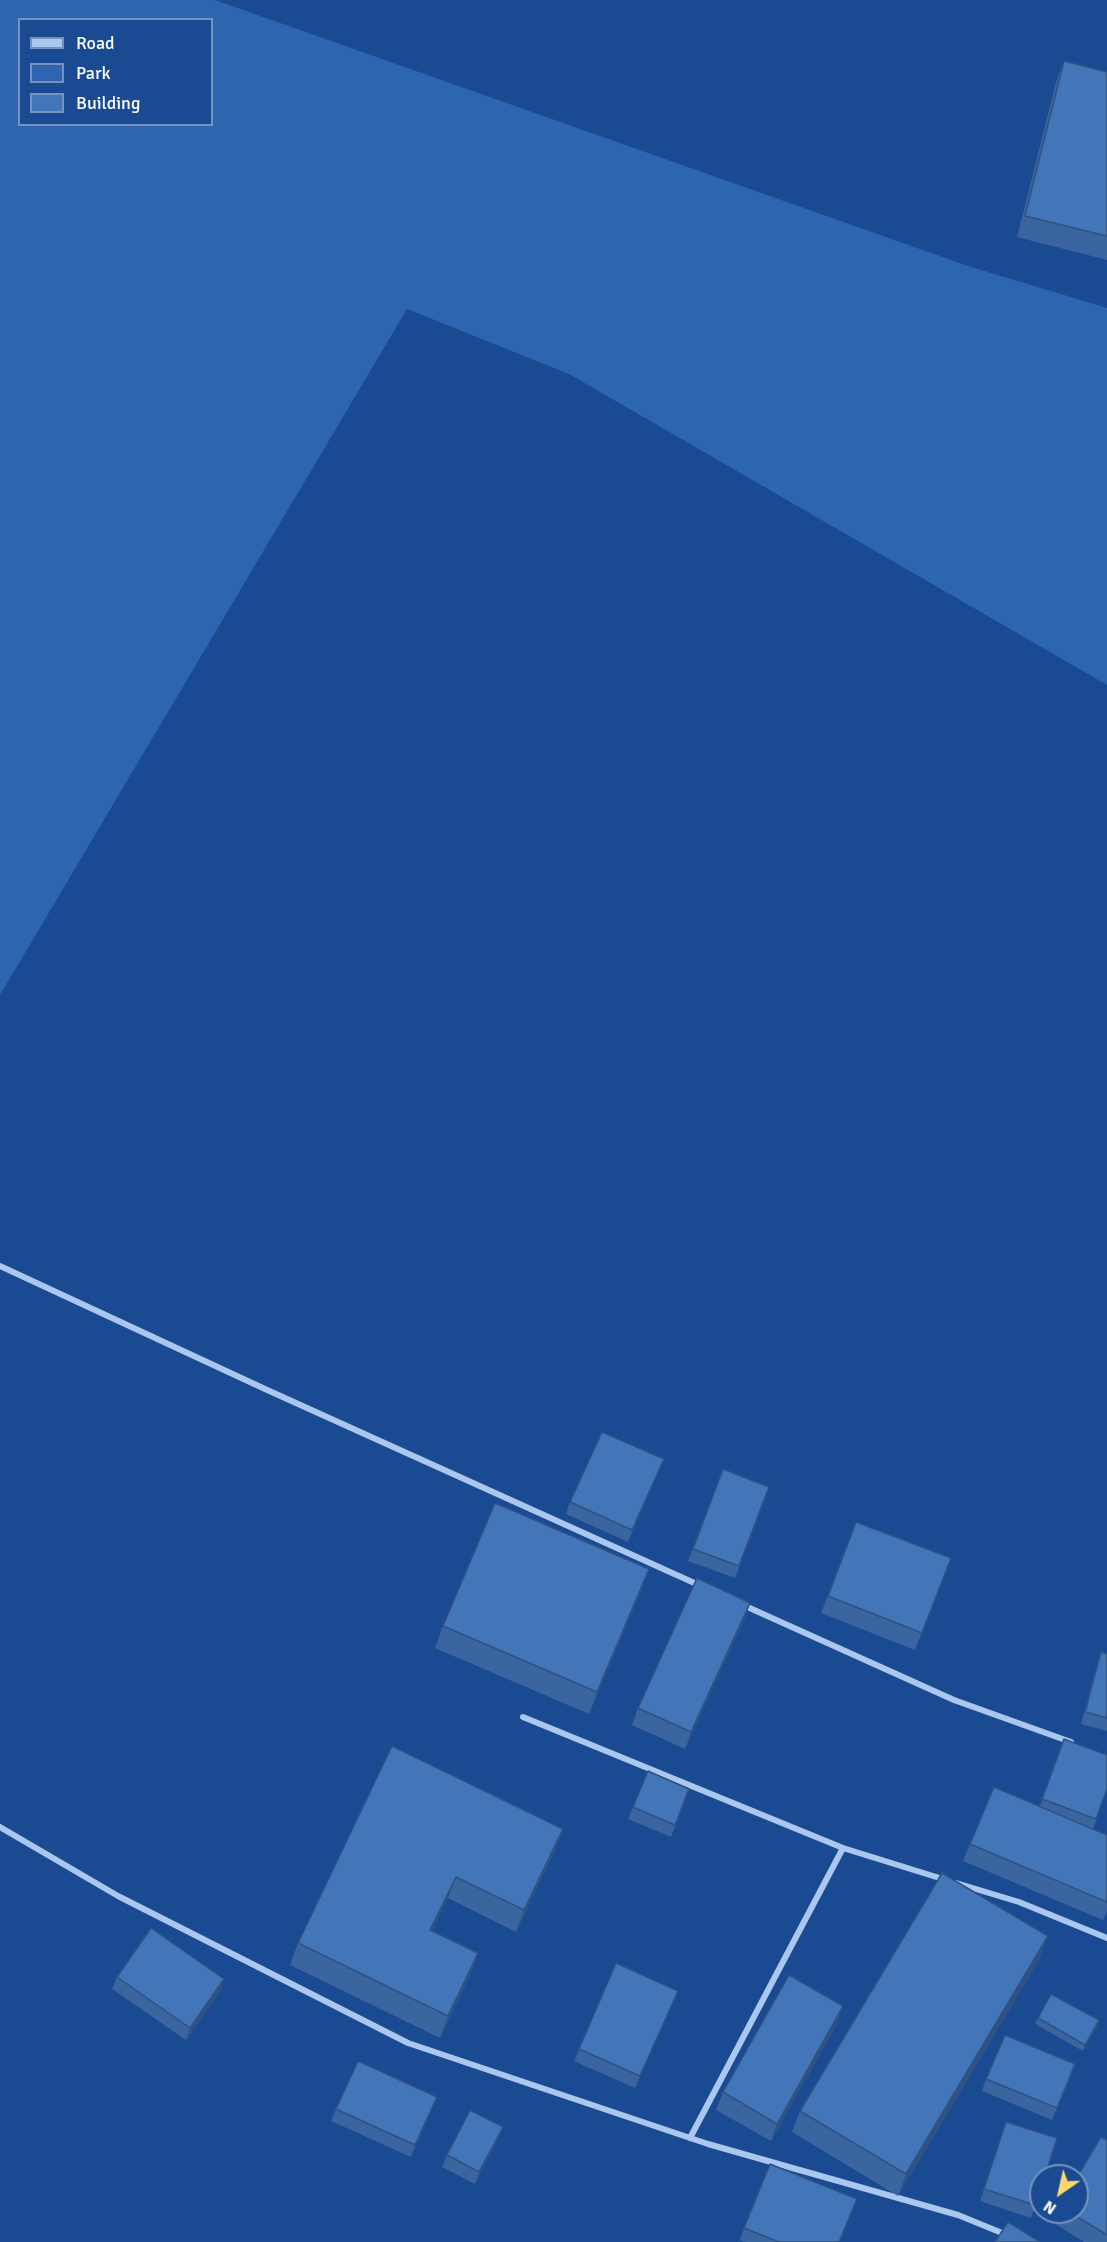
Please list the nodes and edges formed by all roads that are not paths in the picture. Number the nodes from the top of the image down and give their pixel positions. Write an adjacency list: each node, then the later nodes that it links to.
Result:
1 (0, 1266): 2 (street)
2 (707, 1588)
3 (739, 1603): 5 (street)
4 (523, 1717): 7 (street)
5 (1074, 1743)
6 (0, 1827): 9 (street)
7 (843, 1848): 8 (street); 9 (street)
8 (1107, 1938)
9 (690, 2138): 10 (street)
10 (1014, 2238)

